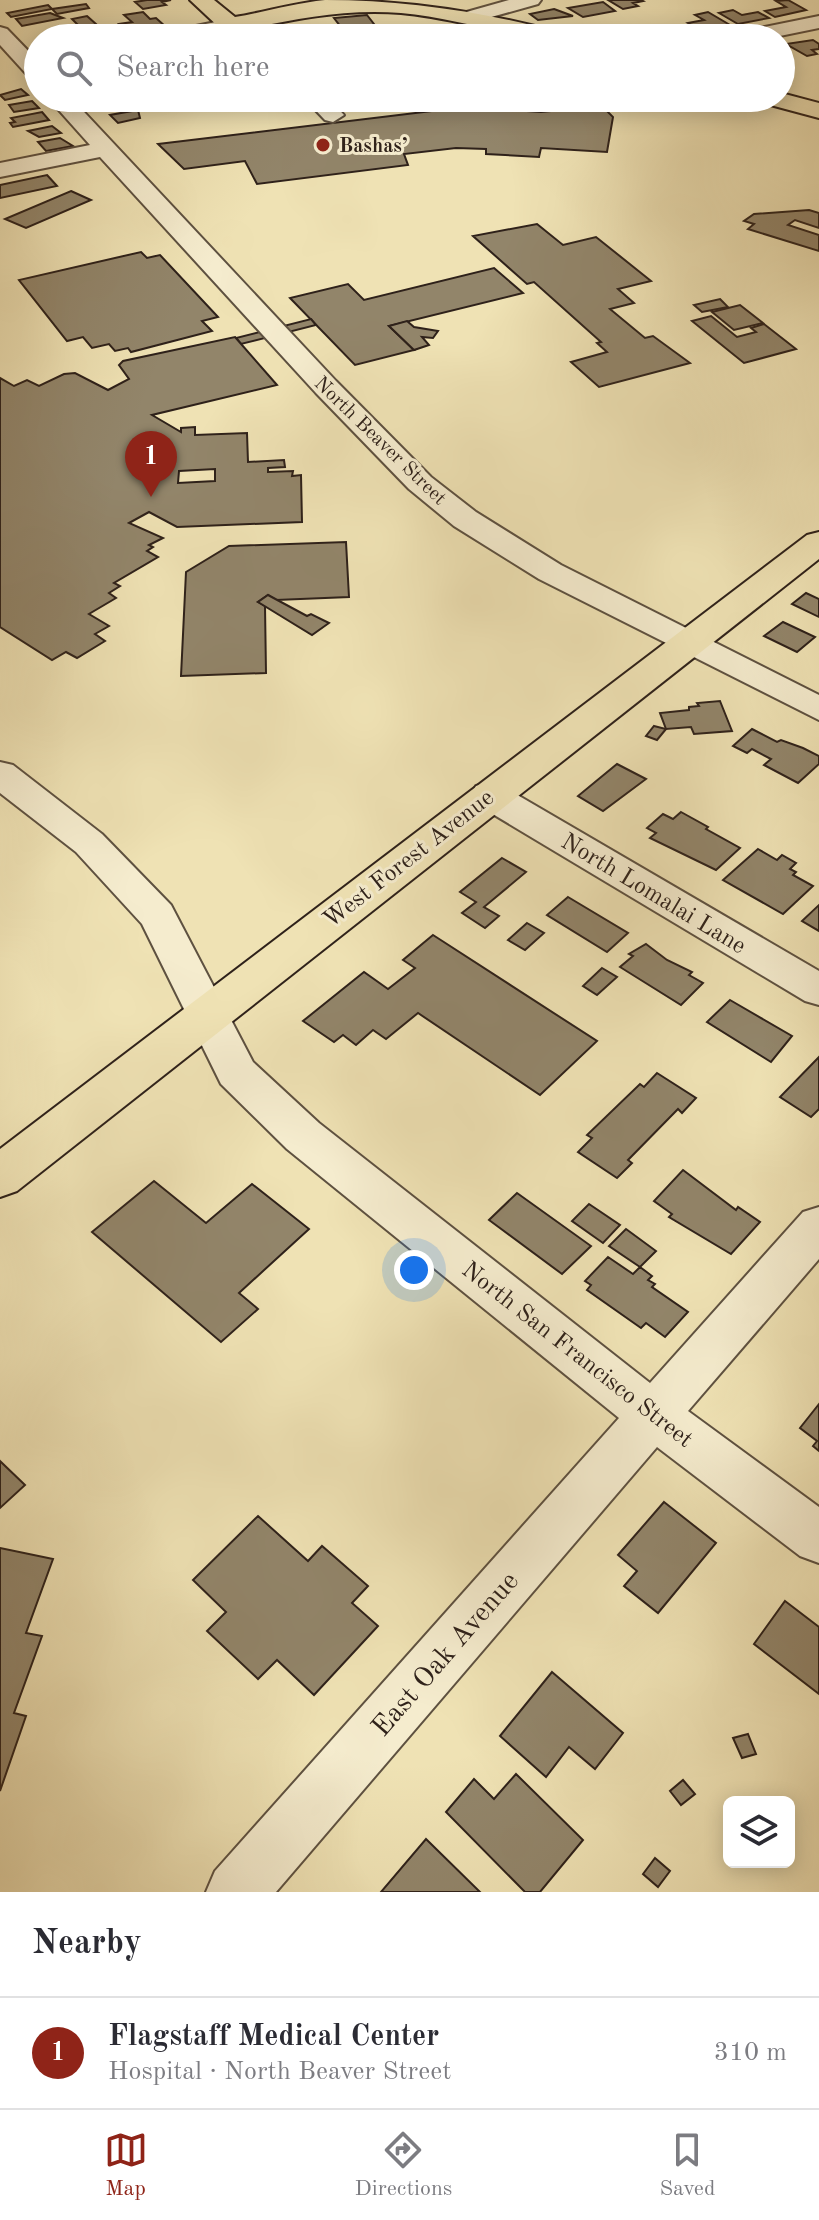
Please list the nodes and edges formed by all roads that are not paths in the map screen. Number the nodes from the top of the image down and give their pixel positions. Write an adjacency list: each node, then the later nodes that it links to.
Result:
1 (201, 0): 6 (main road)
2 (531, 0): 4 (street)
3 (402, 3): 4 (main road); 7 (main road)
4 (470, 17): 8 (main road)
5 (819, 22): 9 (street)
6 (229, 24)
7 (266, 24)
8 (498, 24)
9 (795, 27)
10 (0, 33): 11 (street)
11 (24, 56)
12 (24, 68): 13 (street)
13 (0, 70)
14 (795, 104): 15 (main road)
15 (819, 111)
16 (71, 112): 19 (street, North Beaver Street)
17 (330, 112): 18 (street)
18 (333, 115)
19 (104, 149): 20 (street); 22 (street, North Beaver Street)
20 (0, 170)
21 (819, 542): 22 (main road, West Forest Avenue)
22 (686, 643): 23 (street, North Beaver Street); 25 (main road, West Forest Avenue)
23 (819, 709)
24 (0, 774): 27 (street, North San Francisco Street)
25 (489, 795): 26 (street, North Lomalai Lane); 27 (main road, West Forest Avenue)
26 (819, 990)
27 (209, 1012): 28 (main road, West Forest Avenue); 30 (street, North San Francisco Street)
28 (0, 1177)
29 (819, 1226): 30 (street, East Oak Avenue)
30 (652, 1414): 31 (street, North San Francisco Street); 32 (street, East Oak Avenue)
31 (819, 1538)
32 (236, 1892)

